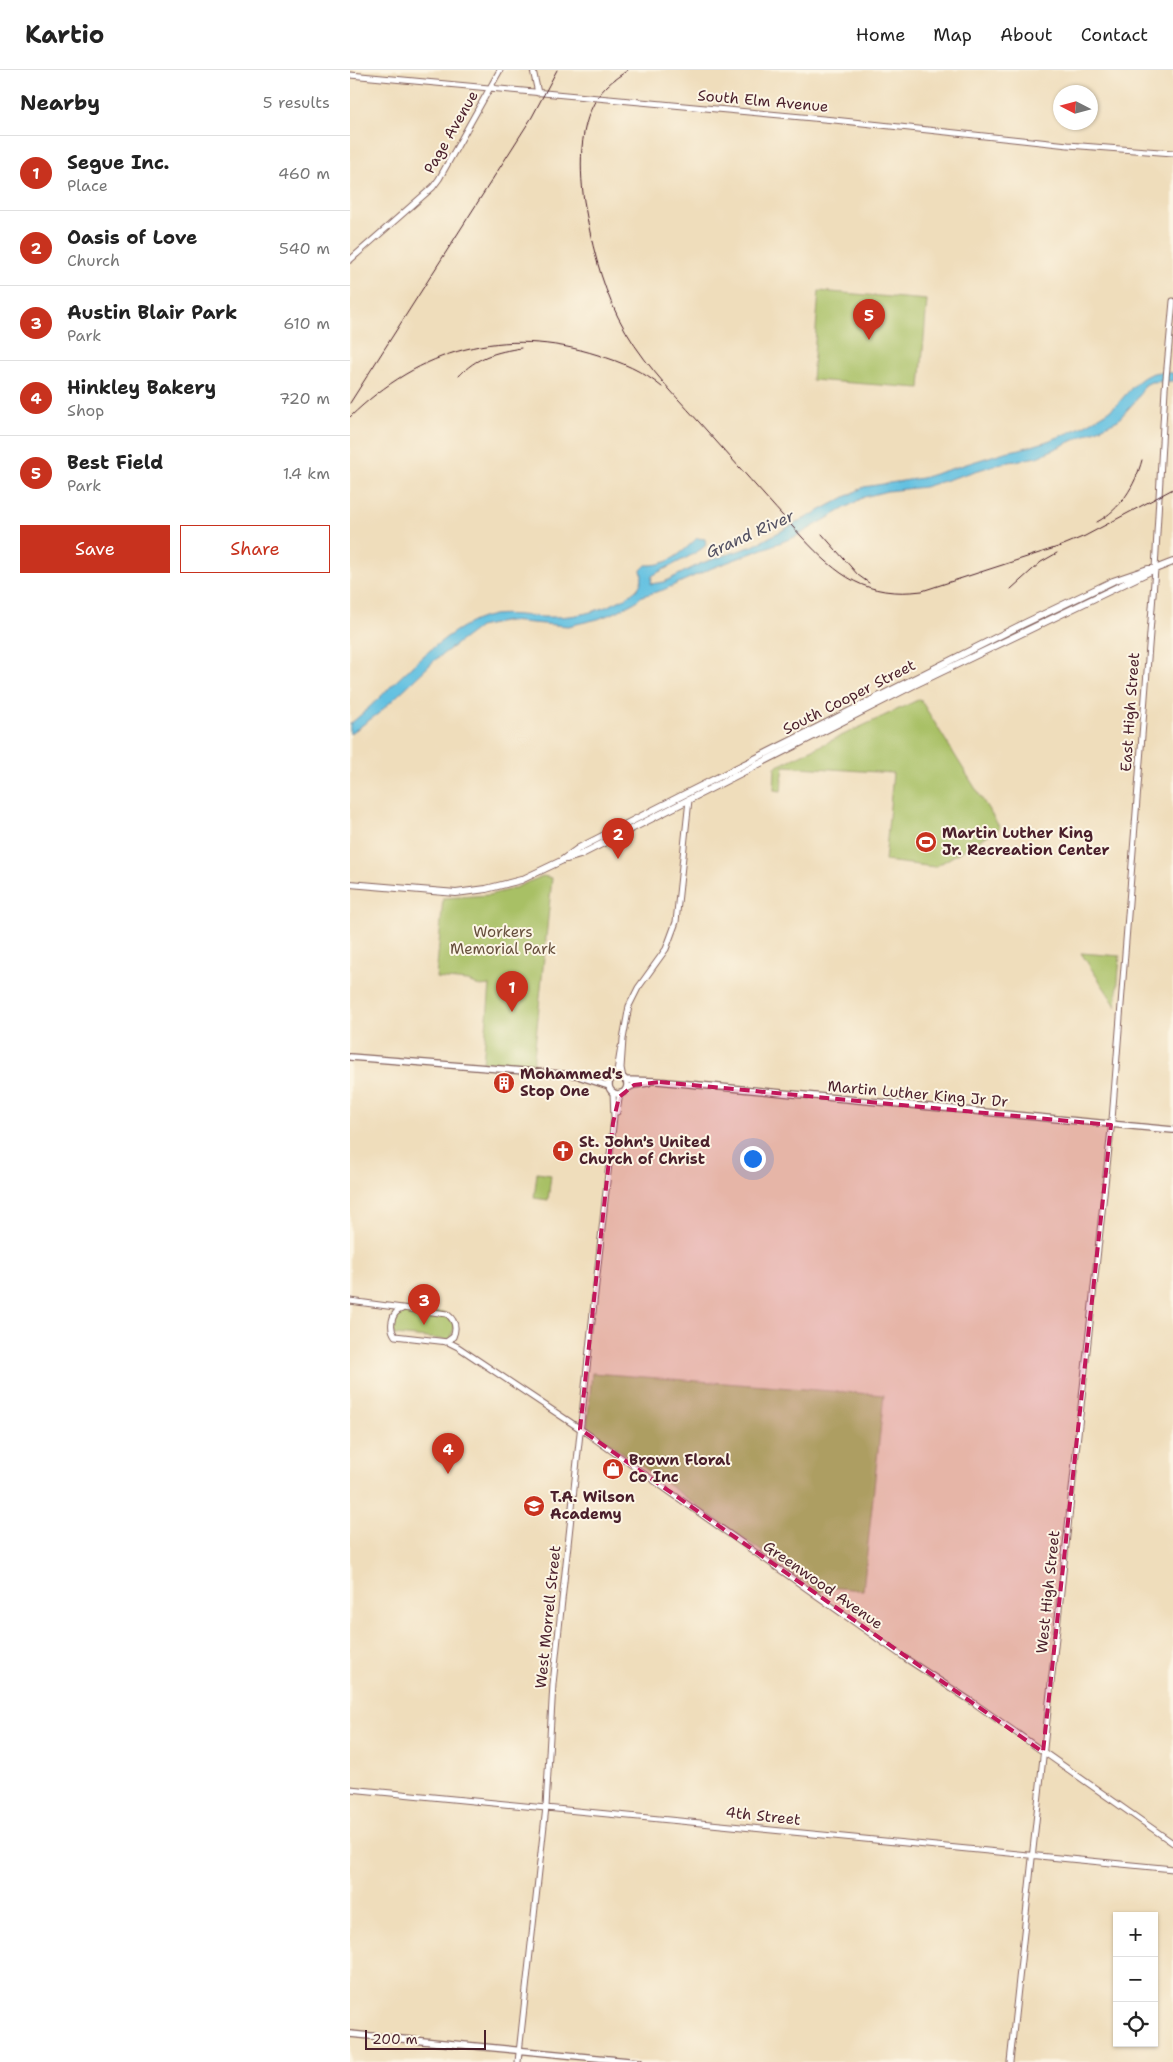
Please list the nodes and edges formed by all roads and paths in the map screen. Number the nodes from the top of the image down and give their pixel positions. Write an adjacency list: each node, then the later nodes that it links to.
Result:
1 (500, 70): 4 (street, Page Avenue)
2 (533, 70): 5 (street)
3 (350, 75): 4 (street, South Elm Avenue)
4 (489, 89): 5 (street, South Elm Avenue); 7 (street, Page Avenue)
5 (538, 93): 6 (street, South Elm Avenue)
6 (1173, 153)
7 (350, 260)
8 (1173, 300): 10 (street, East High Street)
9 (1173, 562): 10 (main road, South Cooper Street)
10 (1155, 569): 11 (main road, South Cooper Street); 12 (main road, South Cooper Street); 25 (street, East High Street)
11 (689, 792): 12 (main road); 13 (main road, South Cooper Street)
12 (689, 800): 13 (main road, South Cooper Street); 15 (street)
13 (561, 861): 14 (main road, South Cooper Street)
14 (350, 884)
15 (623, 1039): 18 (street); 19 (street)
16 (350, 1057): 17 (main road)
17 (577, 1076): 18 (main road); 21 (main road)
18 (614, 1077): 19 (main road); 21 (main road)
19 (624, 1079): 20 (main road, Martin Luther King Jr Dr); 22 (main road)
20 (660, 1082): 22 (main road, Martin Luther King Jr Dr); 25 (main road, Martin Luther King Jr Dr)
21 (608, 1086): 23 (main road)
22 (623, 1091): 23 (main road); 24 (street)
23 (613, 1092): 24 (street)
24 (614, 1117): 34 (street, West Morrell Street)
25 (1111, 1125): 26 (main road, Martin Luther King Jr Dr); 35 (street, West High Street)
26 (1173, 1130)
27 (350, 1301): 28 (street)
28 (389, 1306): 29 (street); 30 (street)
29 (402, 1309): 30 (street); 31 (street)
30 (393, 1316): 32 (street, Greenwood Avenue)
31 (454, 1334): 32 (street); 33 (street)
32 (445, 1342): 33 (street, Greenwood Avenue)
33 (458, 1347): 34 (street, Greenwood Avenue)
34 (580, 1429): 35 (street, Greenwood Avenue); 37 (street, West Morrell Street)
35 (1043, 1752): 38 (street, Greenwood Avenue); 39 (street, West High Street)
36 (350, 1789): 37 (street, 4th Street)
37 (546, 1807): 39 (street, 4th Street); 42 (street, West Morrell Street)
38 (1173, 1842)
39 (1031, 1855): 40 (street, 4th Street); 45 (street, West High Street)
40 (1173, 1869)
41 (350, 2034): 42 (main road)
42 (519, 2051): 43 (street, West Morrell Street); 44 (main road)
43 (518, 2062)
44 (639, 2062)
45 (1010, 2062)

